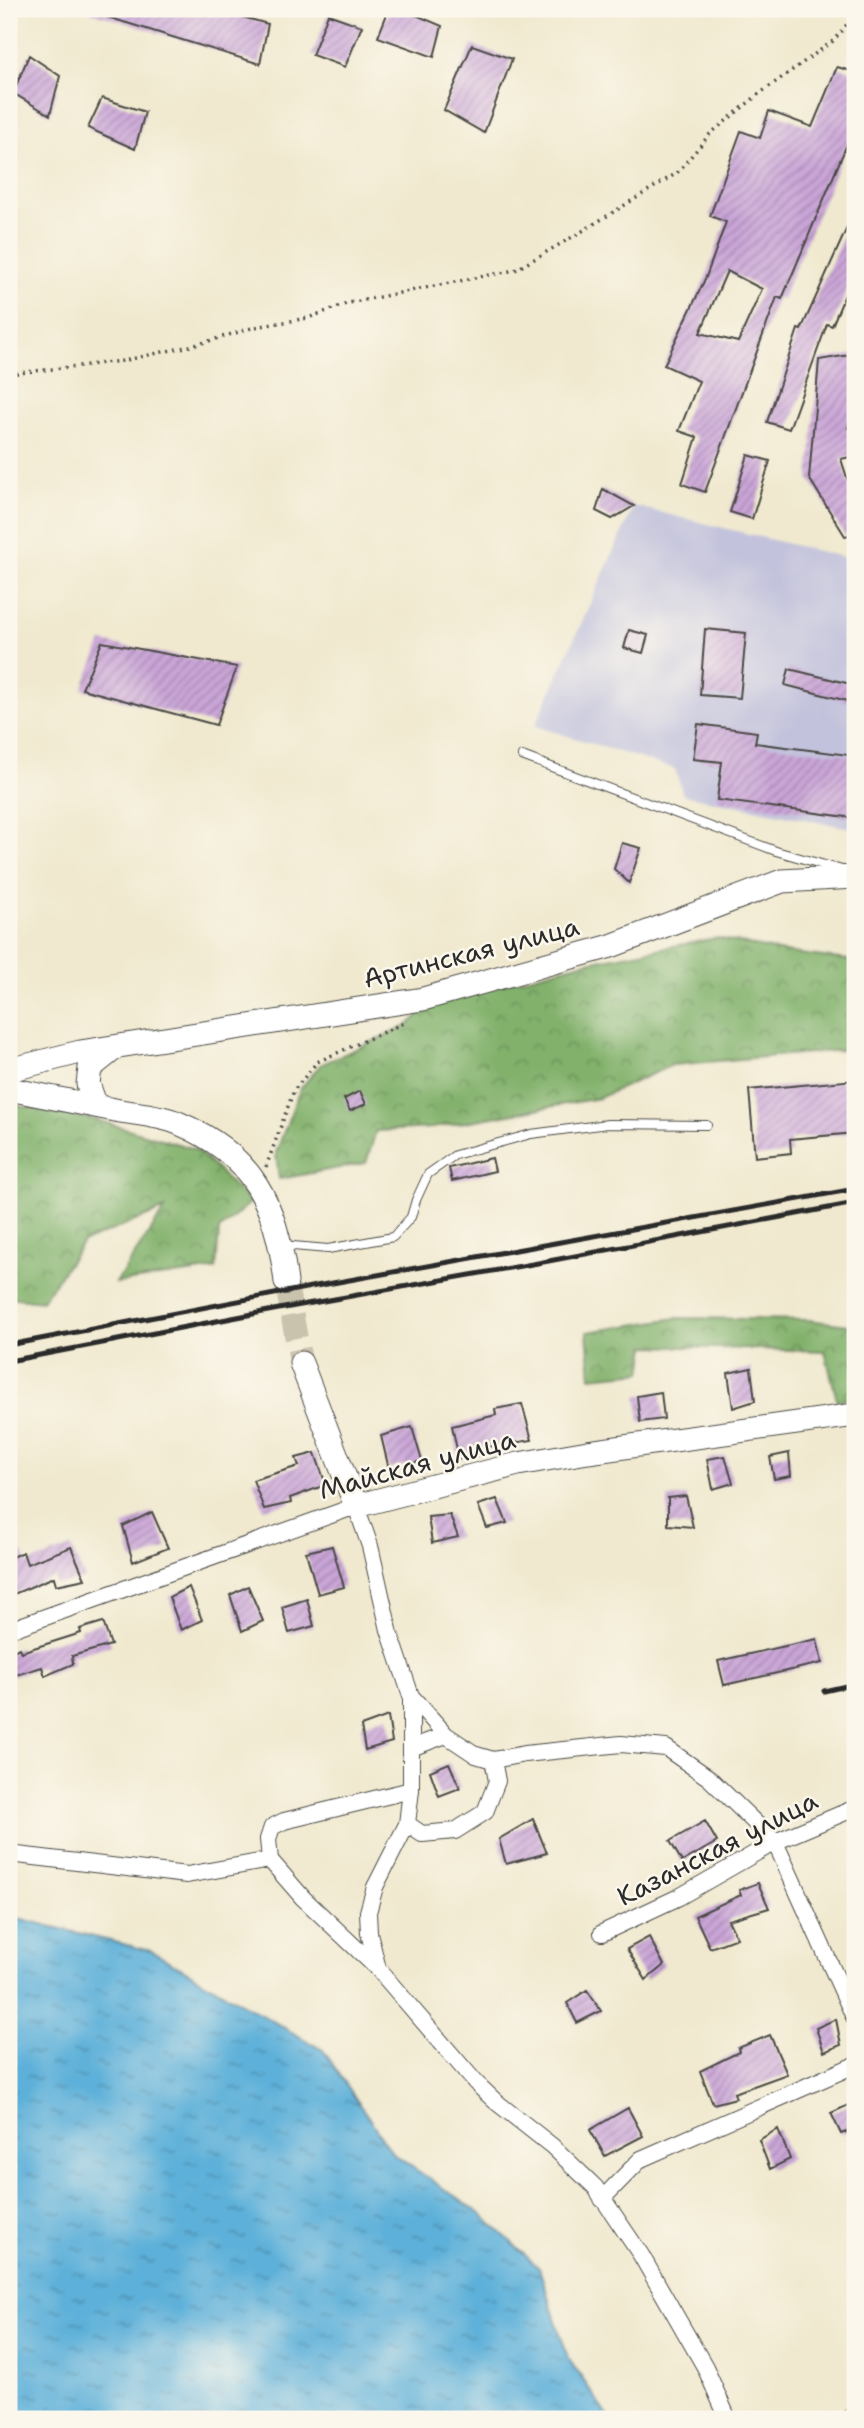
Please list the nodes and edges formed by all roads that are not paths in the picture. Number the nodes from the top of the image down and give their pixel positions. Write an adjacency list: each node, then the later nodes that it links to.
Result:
1 (522, 756): 2 (lane)
2 (855, 875): 3 (street, Артинская улица)
3 (118, 1046): 4 (street, Артинская улица); 6 (street)
4 (9, 1070)
5 (9, 1089): 6 (street)
6 (96, 1106): 8 (street)
7 (707, 1125): 8 (lane)
8 (281, 1245): 9 (street)
9 (286, 1282)
10 (301, 1363): 12 (street)
11 (855, 1415): 12 (street, Майская улица)
12 (356, 1506): 13 (street, Майская улица); 14 (street)
13 (9, 1630)
14 (411, 1696): 15 (street); 16 (street)
15 (446, 1735): 16 (street); 17 (street)
16 (411, 1748): 18 (street)
17 (493, 1760): 20 (street); 21 (street)
18 (411, 1790): 20 (street); 23 (street)
19 (855, 1808): 21 (street, Казанская улица)
20 (407, 1824): 25 (street)
21 (775, 1842): 24 (street, Казанская улица); 26 (street)
22 (9, 1854): 23 (street)
23 (270, 1860): 25 (street)
24 (602, 1934)
25 (378, 1969): 28 (street)
26 (855, 2019)
27 (855, 2065): 28 (street)
28 (603, 2199): 30 (street)
29 (855, 2415): 31 (street)
30 (728, 2419)
31 (848, 2419)

